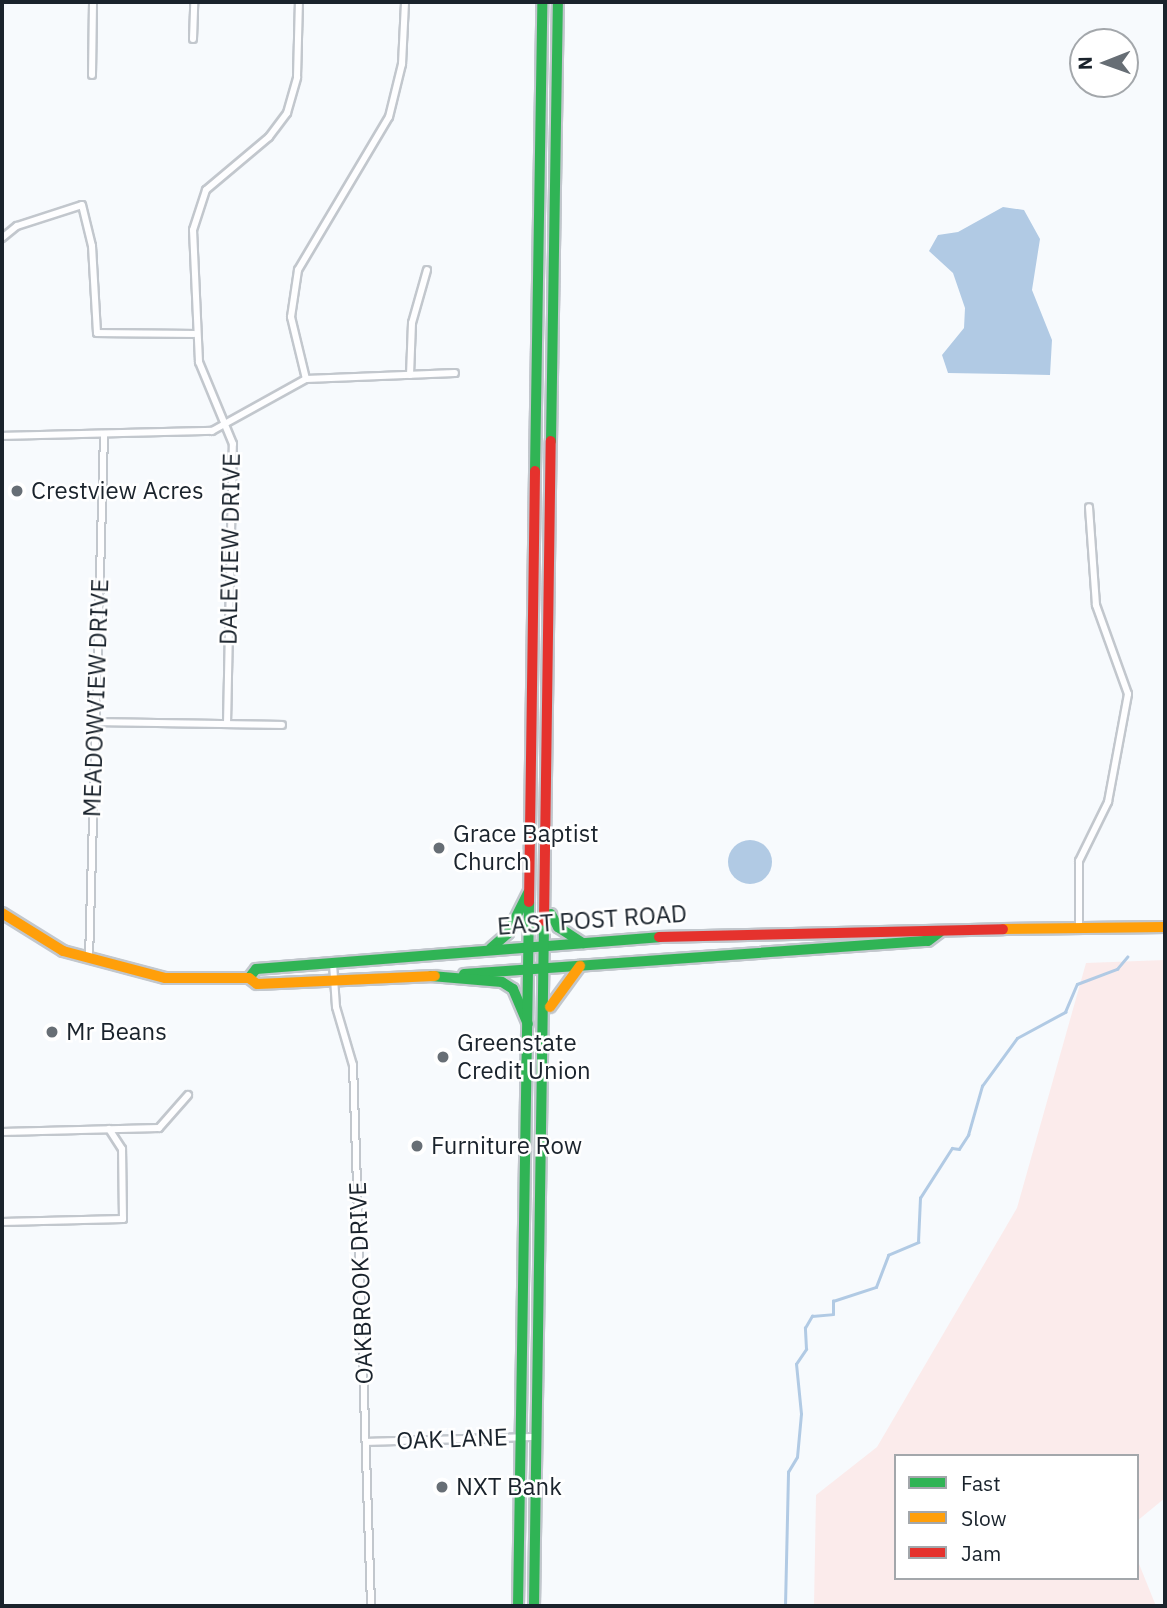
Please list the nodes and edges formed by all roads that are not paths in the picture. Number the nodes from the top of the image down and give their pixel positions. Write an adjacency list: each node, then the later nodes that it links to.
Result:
1 (93, 2): 8 (street)
2 (194, 2): 7 (street)
3 (299, 2): 11 (street, DALEVIEW DRIVE)
4 (405, 2): 14 (street)
5 (542, 2): 22 (main road)
6 (558, 2): 23 (main road)
7 (193, 39)
8 (92, 75)
9 (2, 238): 11 (street)
10 (427, 270): 13 (street)
11 (194, 334): 15 (street, DALEVIEW DRIVE)
12 (455, 373): 13 (street)
13 (410, 375): 14 (street)
14 (306, 379): 15 (street)
15 (228, 428): 16 (street); 20 (street, DALEVIEW DRIVE)
16 (104, 434): 17 (street); 19 (street, MEADOWVIEW DRIVE)
17 (2, 436)
18 (1089, 507): 26 (street)
19 (96, 722): 20 (street); 32 (street, MEADOWVIEW DRIVE)
20 (227, 724): 21 (street)
21 (282, 725)
22 (532, 883): 30 (main road); 31 (main road)
23 (549, 907): 28 (main road); 29 (main road)
24 (2, 913): 32 (main road, EAST POST ROAD)
25 (1165, 927): 26 (main road, EAST POST ROAD)
26 (1079, 928): 27 (main road, EAST POST ROAD)
27 (940, 932): 28 (main road, EAST POST ROAD); 34 (main road, EAST POST ROAD)
28 (583, 943): 29 (main road, EAST POST ROAD)
29 (549, 945): 30 (main road, EAST POST ROAD); 35 (main road)
30 (531, 946): 31 (main road, EAST POST ROAD); 36 (main road)
31 (491, 948): 33 (main road, EAST POST ROAD)
32 (89, 961): 38 (main road, EAST POST ROAD)
33 (333, 964): 38 (main road, EAST POST ROAD); 39 (street, OAKBROOK DRIVE)
34 (580, 966): 35 (main road, EAST POST ROAD); 40 (main road)
35 (548, 968): 36 (main road, EAST POST ROAD); 40 (main road)
36 (531, 970): 37 (main road, EAST POST ROAD); 41 (main road)
37 (431, 976): 39 (main road, EAST POST ROAD); 41 (main road)
38 (249, 978): 39 (main road, EAST POST ROAD)
39 (334, 981): 48 (street, OAKBROOK DRIVE)
40 (548, 1014): 47 (main road)
41 (531, 1032): 46 (main road)
42 (188, 1095): 43 (street)
43 (109, 1129): 44 (street); 45 (street)
44 (2, 1132)
45 (2, 1222)
46 (522, 1437): 47 (street, OAK LANE); 48 (street, OAK LANE); 50 (main road)
47 (537, 1437): 51 (main road)
48 (368, 1442): 49 (street, OAKBROOK DRIVE)
49 (371, 1606)
50 (518, 1606)
51 (534, 1606)

